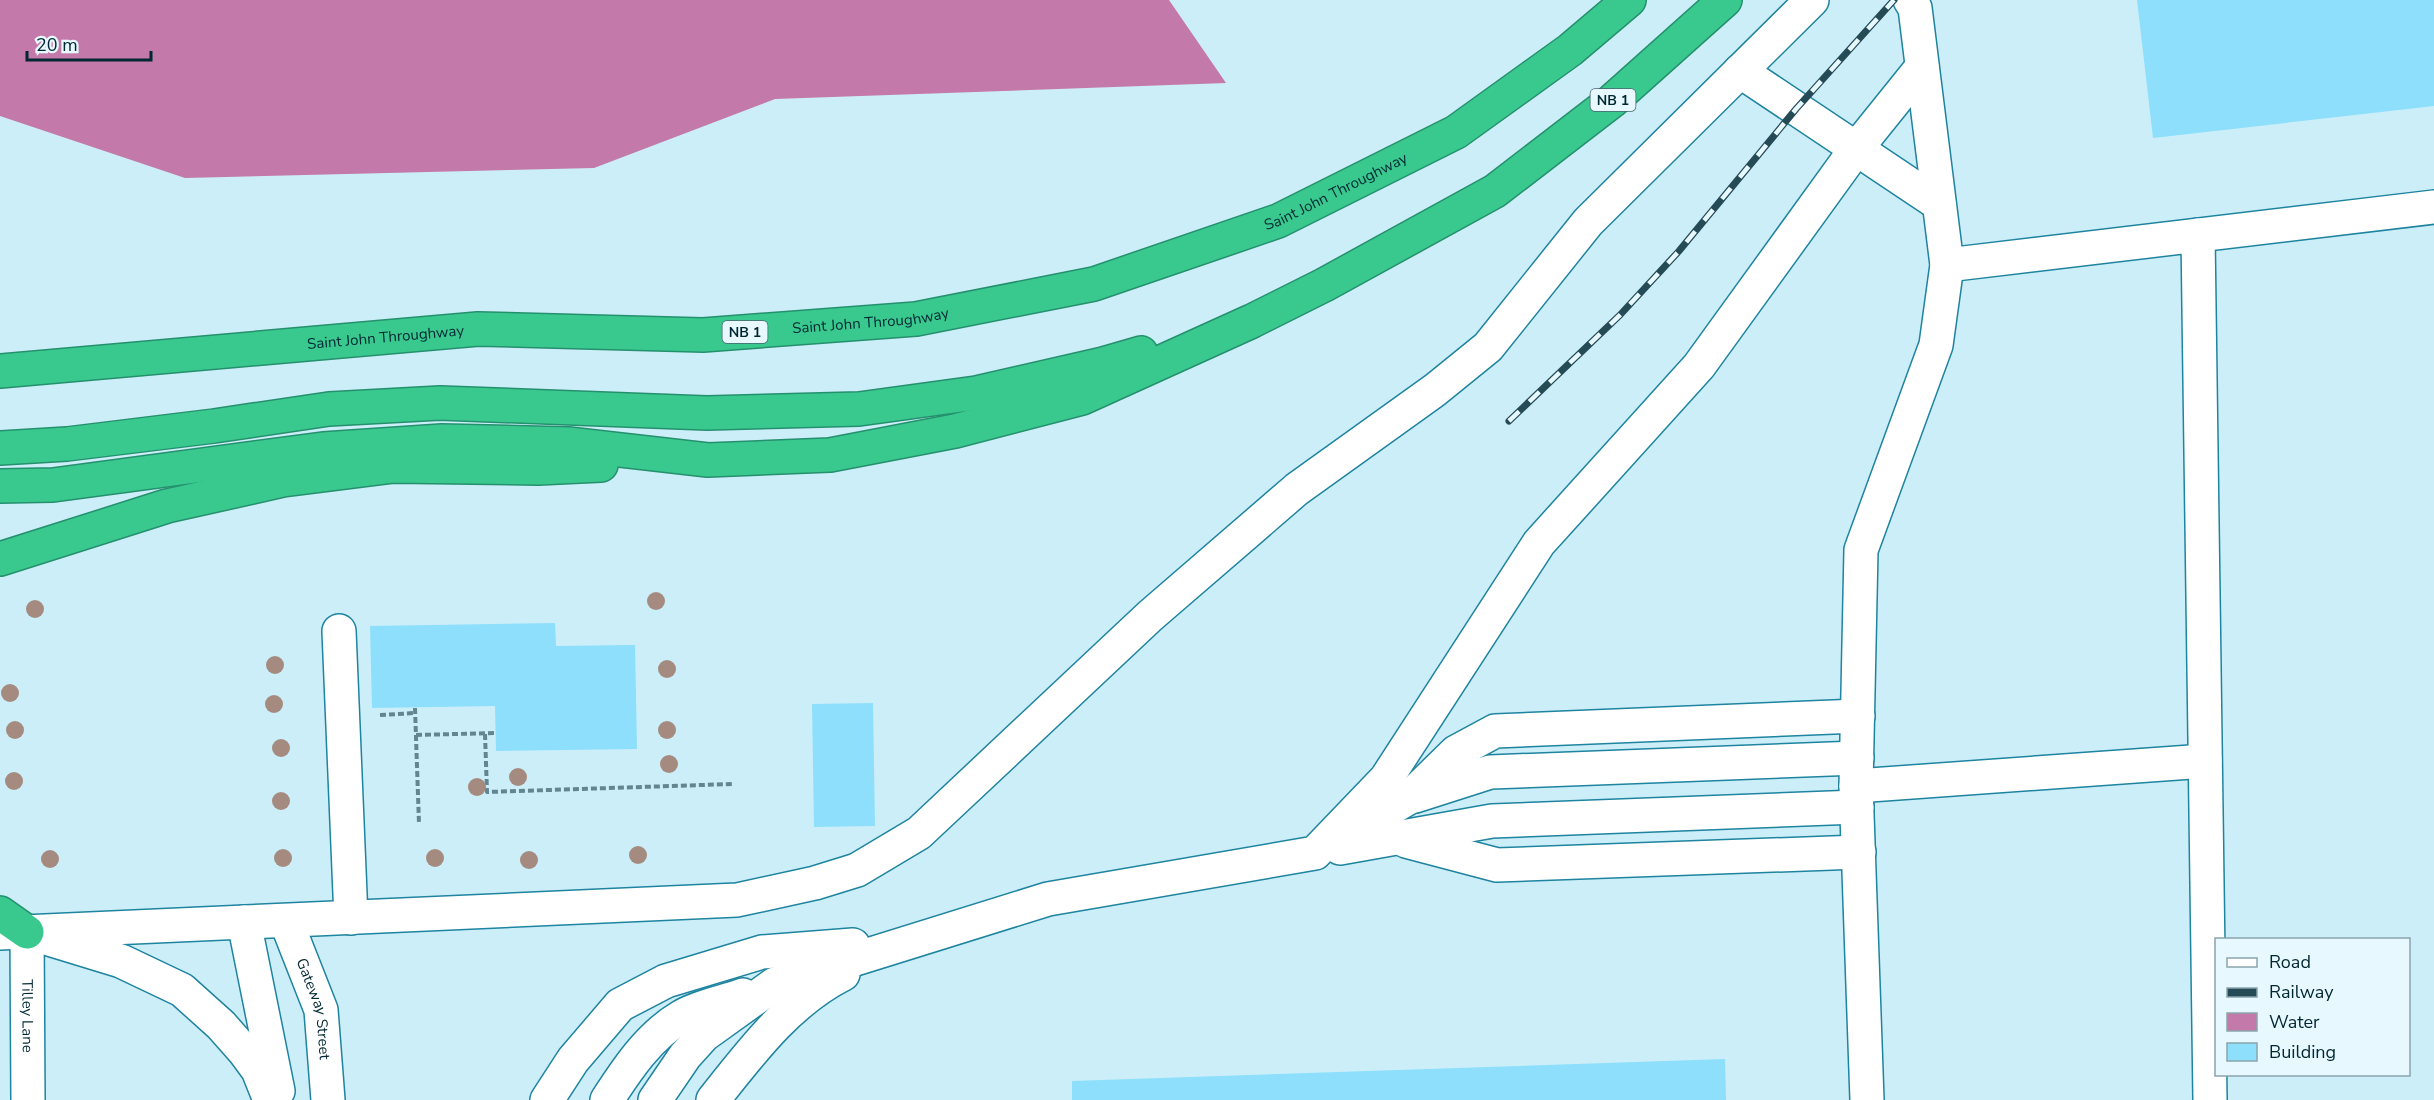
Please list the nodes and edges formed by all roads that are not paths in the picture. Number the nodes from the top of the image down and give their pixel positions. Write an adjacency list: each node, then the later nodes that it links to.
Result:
1 (1629, 0): 13 (highway, Saint John Throughway / NB 1)
2 (1725, 0): 12 (highway, NB 1)
3 (1812, 0): 6 (street)
4 (1910, 0): 5 (street)
5 (1922, 67): 7 (street); 8 (street)
6 (1740, 71): 7 (street); 27 (street)
7 (1856, 149): 8 (street); 25 (street)
8 (1939, 204): 11 (street)
9 (2434, 207): 10 (street)
10 (2198, 235): 11 (street); 20 (street)
11 (1947, 265): 19 (street)
12 (1252, 321): 14 (highway, NB 1); 15 (highway, NB 1)
13 (0, 371)
14 (0, 448)
15 (708, 460): 16 (highway, NB 1); 17 (highway)
16 (0, 486)
17 (1, 559)
18 (339, 631): 27 (street)
19 (1858, 716): 21 (street); 22 (street)
20 (2205, 761): 21 (street); 42 (street)
21 (1856, 784): 22 (street); 23 (street); 24 (street)
22 (1410, 797): 25 (street)
23 (1395, 838): 24 (street); 25 (street)
24 (1858, 852): 41 (street)
25 (1315, 853): 31 (street)
26 (0, 913): 30 (highway)
27 (351, 918): 28 (street)
28 (286, 921): 29 (street); 36 (street, Gateway Street)
29 (244, 922): 30 (street); 35 (street)
30 (14, 932): 33 (street, Tilley Lane); 34 (street)
31 (909, 941): 32 (street); 37 (street); 40 (street)
32 (775, 984): 38 (street); 39 (street)
33 (28, 1100)
34 (270, 1100)
35 (279, 1100)
36 (328, 1100)
37 (547, 1100)
38 (607, 1100)
39 (655, 1100)
40 (713, 1100)
41 (1867, 1100)
42 (2210, 1100)

